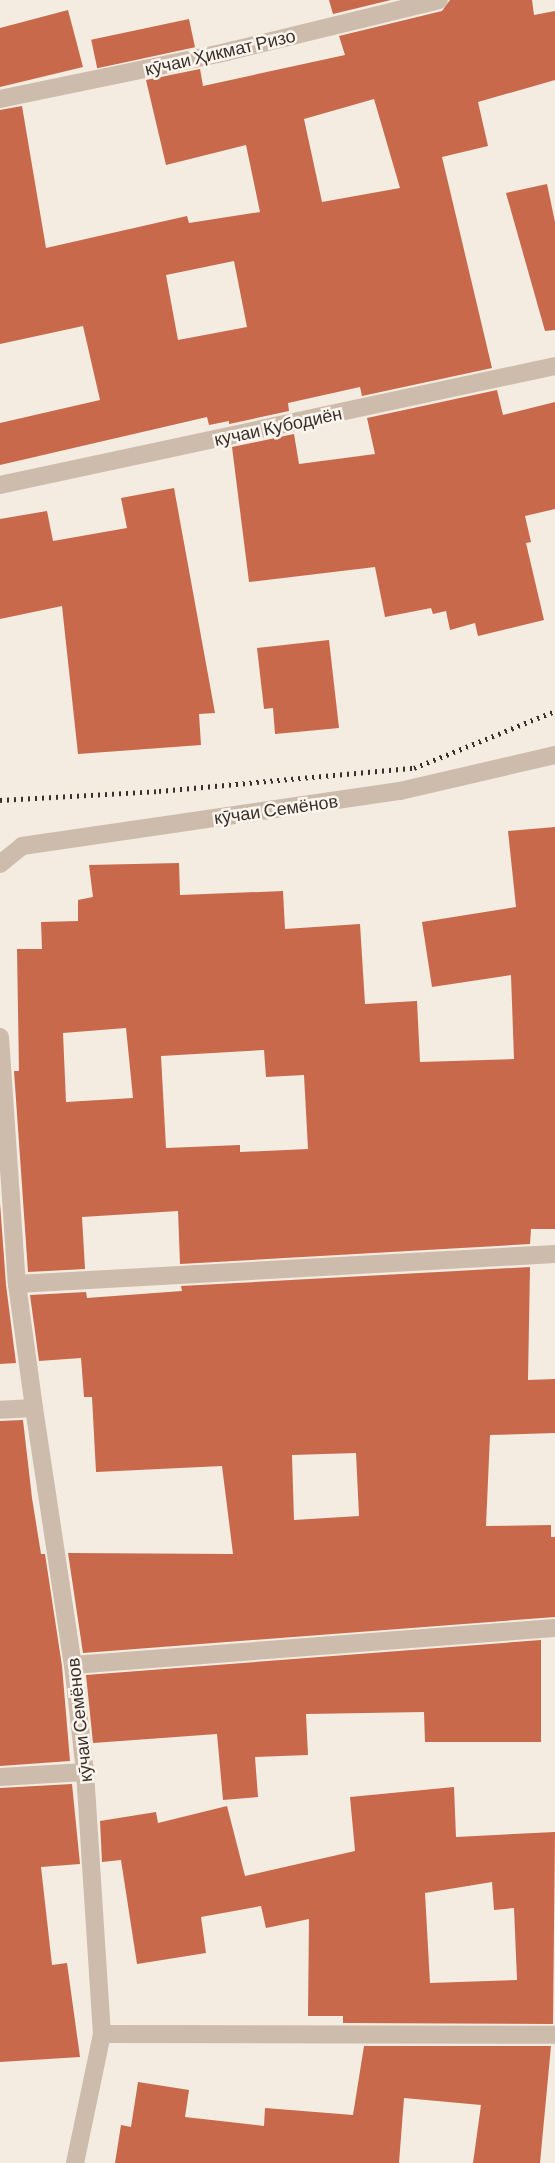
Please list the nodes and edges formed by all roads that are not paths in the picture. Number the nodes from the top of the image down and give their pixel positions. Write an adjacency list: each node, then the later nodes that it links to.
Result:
1 (439, 0): 2 (street, кӯчаи Ҳикмат Ризо)
2 (0, 99)
3 (555, 366): 4 (street, кучаи Кубодиён)
4 (0, 485)
5 (555, 755): 6 (street, кӯчаи Семёнов)
6 (0, 864)
7 (0, 1037): 9 (street, кӯчаи Семёнов)
8 (555, 1254): 9 (street)
9 (17, 1284): 10 (street, кӯчаи Семёнов)
10 (34, 1408): 11 (street); 13 (street, кӯчаи Семёнов)
11 (0, 1410)
12 (555, 1628): 13 (street)
13 (73, 1665): 14 (street, кӯчаи Семёнов)
14 (85, 1772): 15 (street); 16 (street, кӯчаи Семёнов)
15 (0, 1777)
16 (102, 2034): 17 (street); 18 (street, кӯчаи Семёнов)
17 (555, 2035)
18 (75, 2163)

